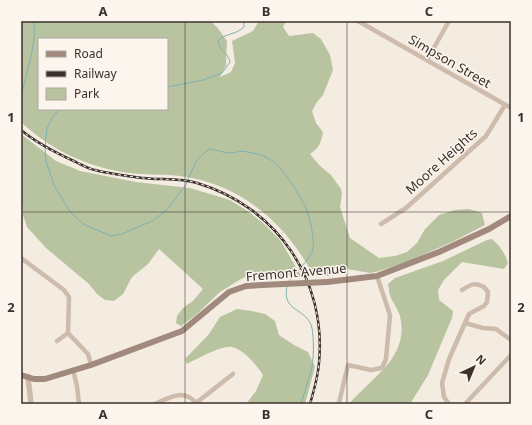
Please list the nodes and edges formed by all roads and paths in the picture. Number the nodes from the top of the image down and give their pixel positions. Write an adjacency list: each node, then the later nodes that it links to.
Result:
1 (358, 21): 3 (street, Simpson Street)
2 (449, 21): 3 (street)
3 (427, 60): 4 (street, Simpson Street)
4 (505, 105): 5 (street, Simpson Street); 7 (street, Moore Heights)
5 (511, 108)
6 (511, 216): 9 (main road, Fremont Avenue)
7 (381, 224)
8 (21, 258): 12 (street)
9 (377, 276): 16 (main road, Fremont Avenue, bridge); 22 (street)
10 (462, 290): 11 (street)
11 (465, 323): 13 (street); 26 (street)
12 (68, 333): 14 (street); 16 (street)
13 (511, 340)
14 (57, 341)
15 (511, 355): 27 (street)
16 (91, 365): 17 (main road, Fremont Avenue)
17 (73, 370): 20 (main road, Fremont Avenue); 24 (street)
18 (233, 374): 21 (street)
19 (21, 375): 20 (main road, Fremont Avenue)
20 (28, 377): 23 (street)
21 (197, 403): 25 (street)
22 (339, 403)
23 (31, 404)
24 (79, 404)
25 (156, 404)
26 (449, 404)
27 (465, 404)

